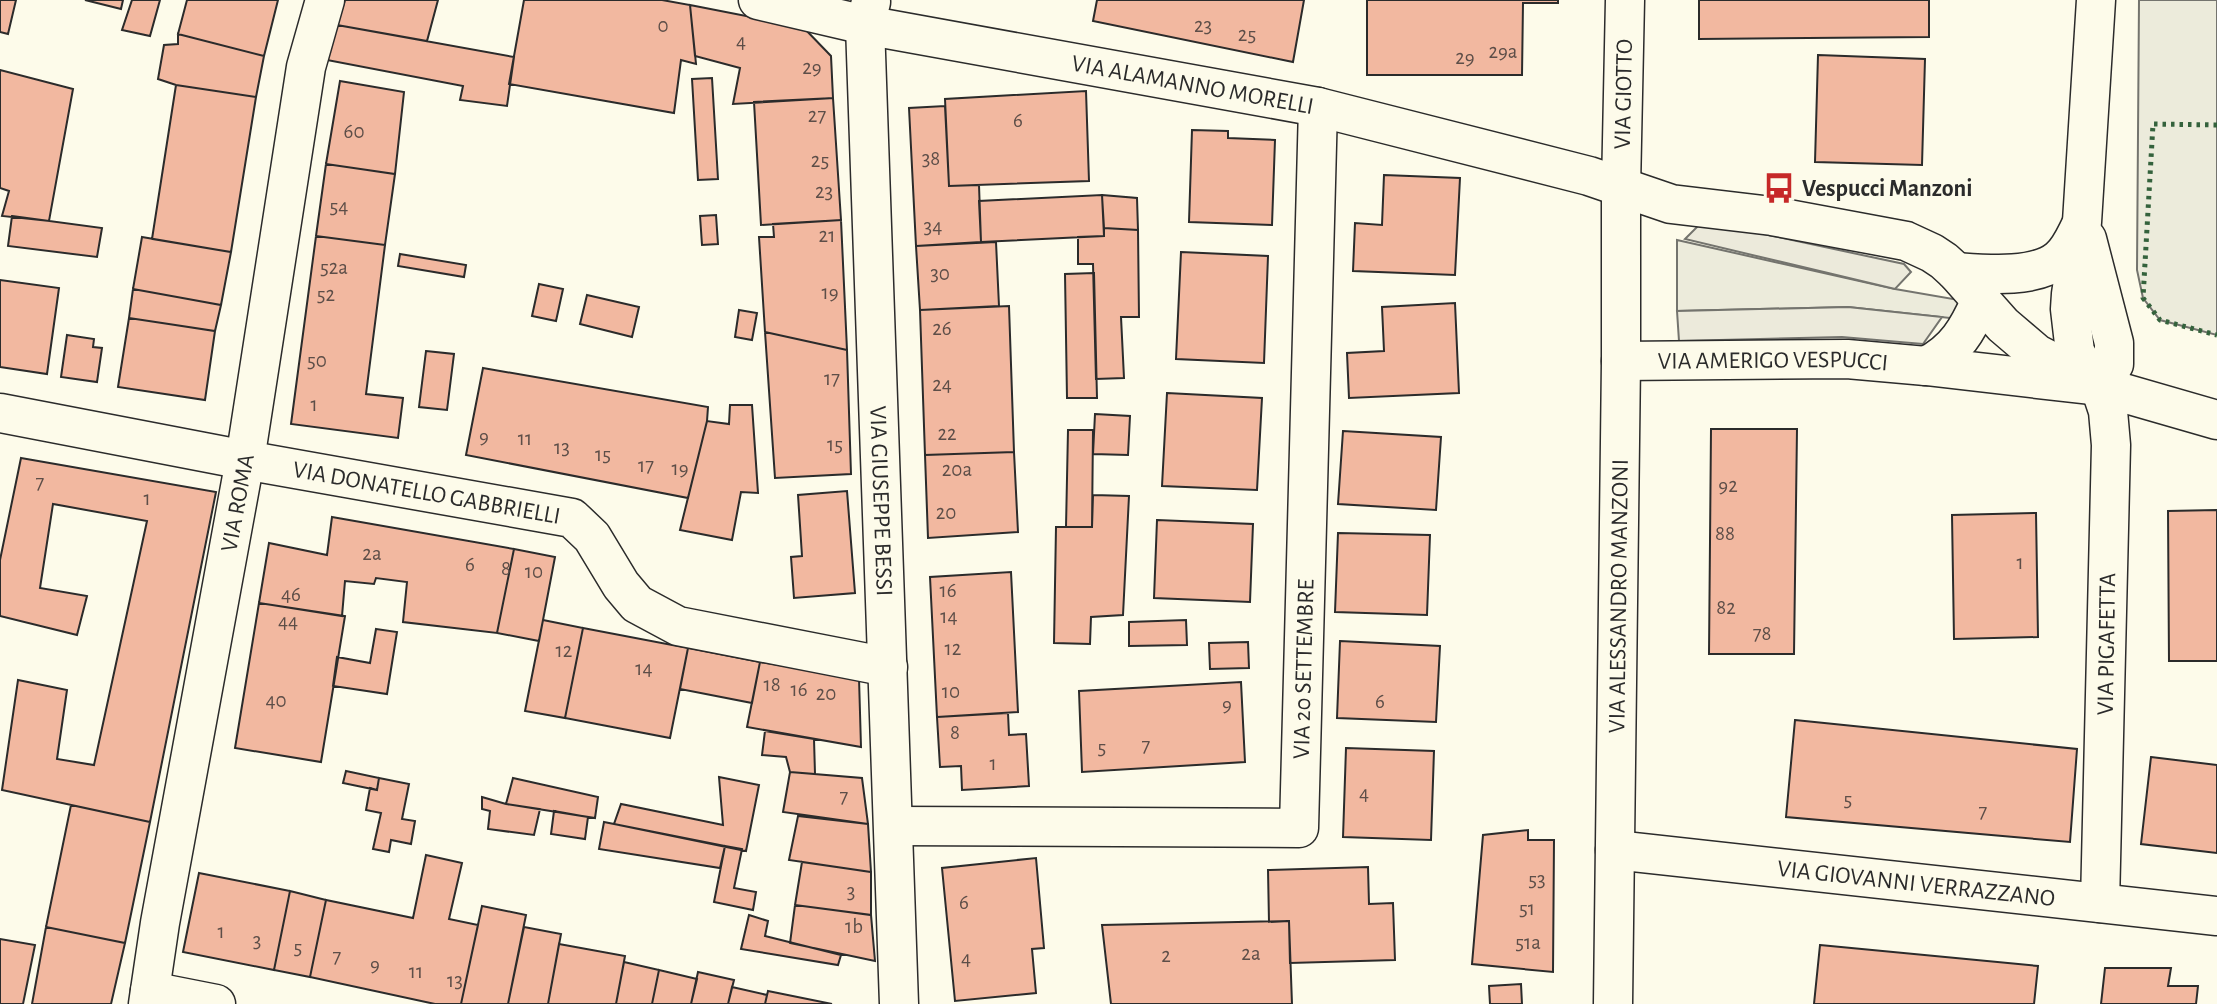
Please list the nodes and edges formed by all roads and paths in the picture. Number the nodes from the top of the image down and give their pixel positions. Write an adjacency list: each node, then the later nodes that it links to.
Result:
1 (325, 0): 16 (street, VIA ROMA)
2 (758, 0): 5 (street, VIA ALAMANNO MORELLI)
3 (1625, 0): 7 (street, VIA GIOTTO)
4 (2096, 0): 8 (street)
5 (868, 12): 6 (street, VIA ALAMANNO MORELLI); 17 (street, VIA GIUSEPPE BESSI)
6 (1318, 107): 7 (street, VIA ALAMANNO MORELLI); 18 (street, VIA 20 SETTEMBRE)
7 (1621, 188): 9 (street, VIA AMERIGO VESPUCCI); 11 (street, VIA ALESSANDRO MANZONI)
8 (2082, 222): 9 (street); 13 (street)
9 (1956, 272): 10 (street, VIA AMERIGO VESPUCCI)
10 (1981, 300): 12 (street); 13 (street, VIA AMERIGO VESPUCCI)
11 (1621, 360): 12 (street, VIA AMERIGO VESPUCCI); 19 (street, VIA ALESSANDRO MANZONI)
12 (1926, 366): 13 (street, VIA AMERIGO VESPUCCI)
13 (2099, 386): 15 (street, VIA AMERIGO VESPUCCI); 20 (street, VIA PIGAFETTA)
14 (0, 413): 16 (street, VIA DONATELLO GABBRIELLI)
15 (2217, 420)
16 (245, 460): 17 (street, VIA DONATELLO GABBRIELLI); 22 (street, VIA ROMA)
17 (888, 667): 18 (street, VIA GIUSEPPE BESSI)
18 (894, 826): 24 (street, VIA GIUSEPPE BESSI)
19 (1615, 850): 20 (street, VIA GIOVANNI VERRAZZANO); 25 (street, VIA ALESSANDRO MANZONI)
20 (2100, 903): 21 (street, VIA GIOVANNI VERRAZZANO)
21 (2217, 916)
22 (149, 998): 23 (street)
23 (216, 1004)
24 (899, 1004)
25 (1613, 1004)

